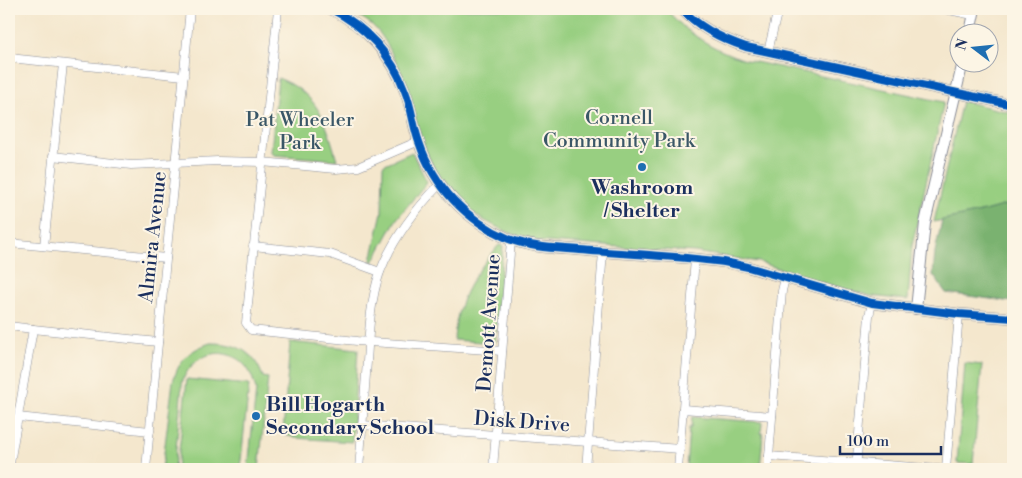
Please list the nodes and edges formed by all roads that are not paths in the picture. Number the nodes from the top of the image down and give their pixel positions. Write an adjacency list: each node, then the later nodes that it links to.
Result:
1 (190, 9): 12 (street, Almira Avenue)
2 (278, 9): 17 (street)
3 (331, 9): 15 (street)
4 (682, 9): 8 (street)
5 (778, 9): 8 (street)
6 (944, 9): 7 (street)
7 (974, 12)
8 (768, 52): 13 (street)
9 (9, 58): 10 (street)
10 (63, 64): 12 (street); 16 (street)
11 (961, 72): 13 (street)
12 (184, 76): 18 (street, Almira Avenue)
13 (957, 93): 14 (street); 30 (street)
14 (1013, 106)
15 (419, 141): 17 (street); 19 (street)
16 (53, 156): 18 (street); 22 (street)
17 (262, 162): 18 (street); 23 (street)
18 (176, 163): 25 (street, Almira Avenue)
19 (440, 184): 20 (street); 27 (street)
20 (511, 240): 24 (street); 37 (street, Demott Avenue)
21 (9, 243): 22 (street)
22 (44, 246): 25 (street)
23 (254, 246): 27 (street); 35 (street)
24 (603, 252): 26 (street); 44 (street)
25 (166, 258): 36 (street, Almira Avenue)
26 (695, 259): 28 (street); 38 (street)
27 (380, 272): 35 (street)
28 (785, 278): 29 (street); 39 (street)
29 (872, 303): 30 (street); 47 (street)
30 (916, 309): 31 (street)
31 (959, 314): 32 (street); 56 (street)
32 (1013, 318)
33 (9, 326): 34 (street)
34 (33, 329): 36 (street); 40 (street)
35 (368, 341): 37 (street); 41 (street)
36 (158, 342): 42 (street, Almira Avenue)
37 (502, 351): 43 (street, Demott Avenue)
38 (683, 409): 39 (street); 45 (street)
39 (772, 416): 46 (street)
40 (18, 417): 42 (street); 48 (street)
41 (362, 425): 43 (street, Disk Drive); 50 (street)
42 (150, 431): 49 (street, Almira Avenue)
43 (496, 435): 44 (street, Disk Drive); 51 (street, Demott Avenue)
44 (588, 442): 45 (street, Disk Drive); 52 (street)
45 (680, 449): 53 (street)
46 (769, 456): 47 (street); 54 (street)
47 (857, 466): 55 (street)
48 (9, 469)
49 (146, 469)
50 (359, 469)
51 (493, 469)
52 (586, 469)
53 (678, 469)
54 (768, 469)
55 (939, 469)
56 (946, 469)

